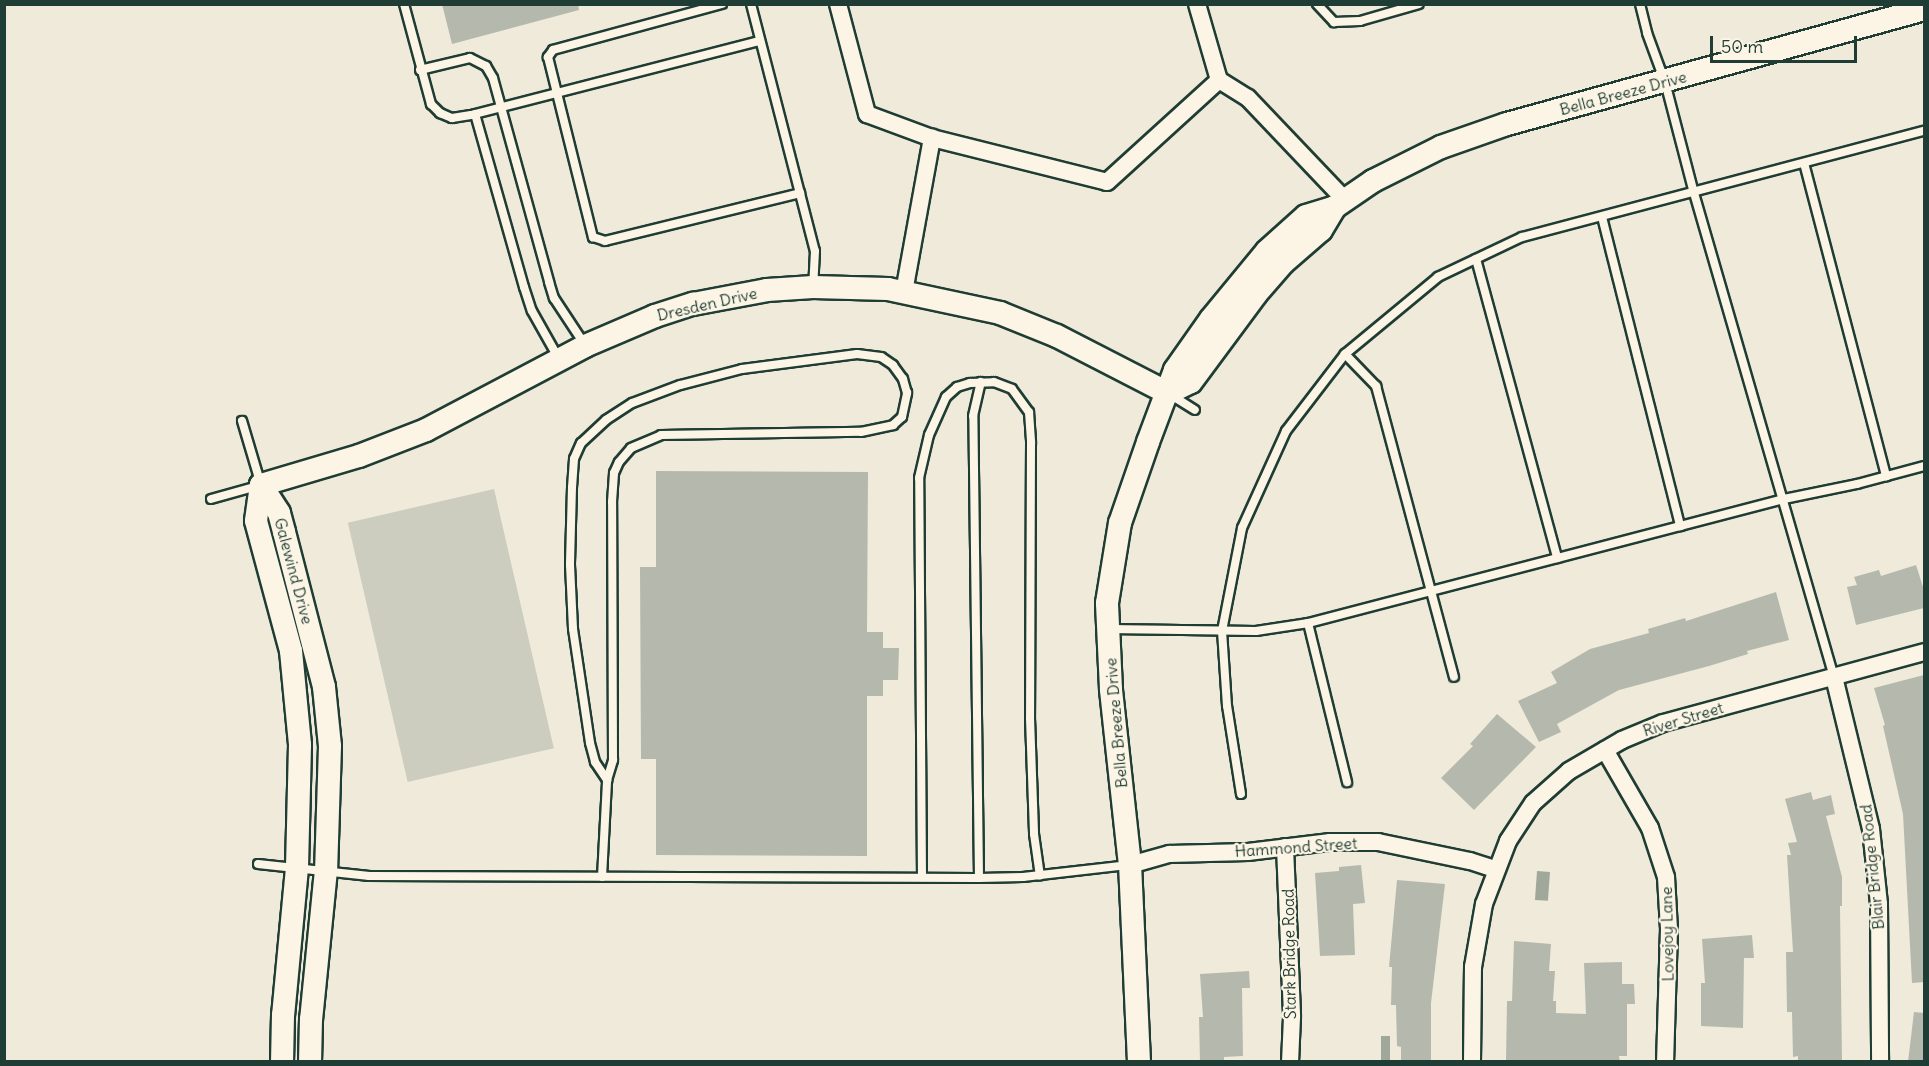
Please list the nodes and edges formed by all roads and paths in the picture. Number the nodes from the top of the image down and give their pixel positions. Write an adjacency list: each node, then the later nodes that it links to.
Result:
1 (404, 4): 11 (lane)
2 (722, 4): 14 (lane)
3 (751, 4): 10 (lane)
4 (838, 4): 18 (street)
5 (1197, 4): 12 (street)
6 (1317, 4): 7 (lane)
7 (1419, 4)
8 (1640, 4): 13 (lane)
9 (1924, 9): 13 (street, Bella Breeze Drive)
10 (760, 41): 14 (lane); 20 (lane)
11 (420, 70): 15 (lane); 16 (lane)
12 (1219, 80): 18 (street); 22 (street)
13 (1665, 82): 21 (lane); 22 (street, Bella Breeze Drive)
14 (557, 93): 15 (lane); 20 (lane)
15 (500, 108): 16 (lane); 27 (lane)
16 (475, 114): 29 (lane)
17 (1924, 130): 19 (lane)
18 (932, 138): 26 (street)
19 (1804, 163): 21 (lane); 35 (lane)
20 (800, 193): 25 (lane)
21 (1694, 193): 23 (lane); 38 (lane)
22 (1340, 204): 31 (street, Bella Breeze Drive)
23 (1602, 218): 24 (lane); 39 (lane)
24 (1476, 259): 28 (lane); 40 (lane)
25 (813, 287): 26 (street, Dresden Drive); 27 (street, Dresden Drive)
26 (904, 292): 31 (street, Dresden Drive)
27 (585, 346): 29 (street, Dresden Drive)
28 (1345, 354): 41 (lane); 44 (lane)
29 (560, 359): 36 (street, Dresden Drive)
30 (981, 382): 58 (lane); 60 (lane); 61 (lane)
31 (1168, 393): 32 (lane); 43 (street, Bella Breeze Drive)
32 (1195, 410)
33 (242, 421): 36 (lane)
34 (1924, 466): 35 (lane)
35 (1886, 476): 38 (lane)
36 (261, 485): 37 (lane); 55 (street, Galewind Drive); 56 (street, Galewind Drive)
37 (211, 499)
38 (1784, 499): 39 (lane); 47 (lane)
39 (1680, 526): 40 (lane)
40 (1557, 558): 41 (lane)
41 (1432, 591): 42 (lane); 46 (lane)
42 (1308, 623): 44 (lane); 50 (lane)
43 (1108, 629): 44 (lane); 54 (street, Bella Breeze Drive)
44 (1222, 631): 51 (lane)
45 (1924, 652): 47 (street, River Street)
46 (1454, 677)
47 (1834, 677): 48 (street, River Street); 68 (street, Blair Bridge Road)
48 (1605, 750): 57 (street, River Street); 67 (street, Lovejoy Lane)
49 (607, 780): 49 (lane); 59 (lane)
50 (1347, 782)
51 (1241, 794)
52 (1285, 847): 54 (street, Hammond Street); 57 (street, Hammond Street); 65 (street, Stark Bridge Road)
53 (258, 864): 55 (lane)
54 (1130, 865): 58 (lane); 64 (street, Bella Breeze Drive)
55 (297, 868): 56 (lane); 62 (street, Galewind Drive)
56 (326, 870): 59 (lane); 63 (street, Galewind Drive)
57 (1497, 870): 66 (street, River Street)
58 (1040, 876): 61 (lane)
59 (602, 877): 60 (lane)
60 (922, 877): 61 (lane)
61 (979, 878)
62 (282, 1062)
63 (310, 1062)
64 (1139, 1062)
65 (1290, 1062)
66 (1472, 1062)
67 (1665, 1062)
68 (1880, 1062)

